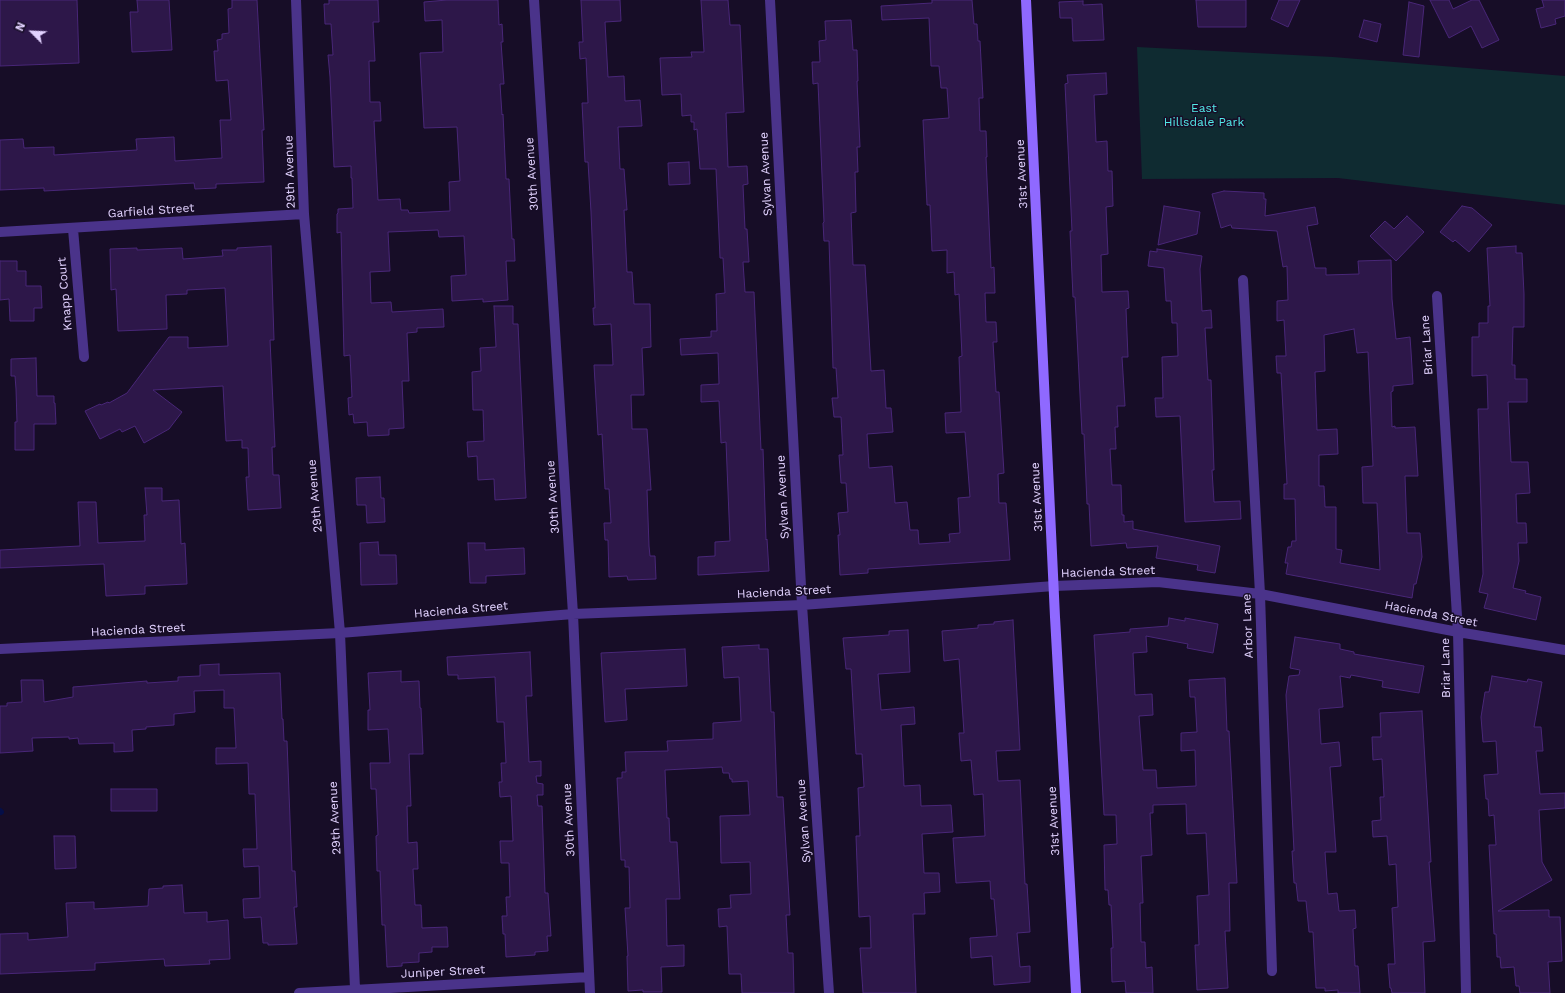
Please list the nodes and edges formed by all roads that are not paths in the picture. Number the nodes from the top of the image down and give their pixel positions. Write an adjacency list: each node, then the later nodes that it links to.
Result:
1 (296, 0): 5 (street, 29th Avenue)
2 (534, 0): 14 (street, 30th Avenue)
3 (770, 0): 13 (street, Sylvan Avenue)
4 (1026, 0): 11 (street, 31st Avenue)
5 (304, 214): 6 (street, Garfield Street); 16 (street, 29th Avenue)
6 (72, 229): 7 (street, Garfield Street); 10 (street, Knapp Court)
7 (0, 232)
8 (1243, 280): 12 (street, Arbor Lane)
9 (1437, 296): 15 (street, Briar Lane)
10 (84, 357)
11 (1054, 586): 12 (street, Hacienda Street); 13 (street, Hacienda Street); 26 (street, 31st Avenue)
12 (1260, 594): 15 (street, Hacienda Street); 19 (street, Arbor Lane)
13 (802, 605): 14 (street, Hacienda Street); 25 (street, Sylvan Avenue)
14 (573, 614): 16 (street, Hacienda Street); 20 (street, 30th Avenue)
15 (1458, 632): 18 (street, Hacienda Street); 22 (street, Briar Lane)
16 (340, 633): 17 (street, Hacienda Street); 21 (street, 29th Avenue)
17 (0, 649)
18 (1565, 650)
19 (1272, 971)
20 (589, 977): 21 (street, Juniper Street); 24 (street, 30th Avenue)
21 (355, 989): 23 (street, Juniper Street)
22 (1466, 992)
23 (299, 993)
24 (590, 993)
25 (829, 993)
26 (1076, 993)

